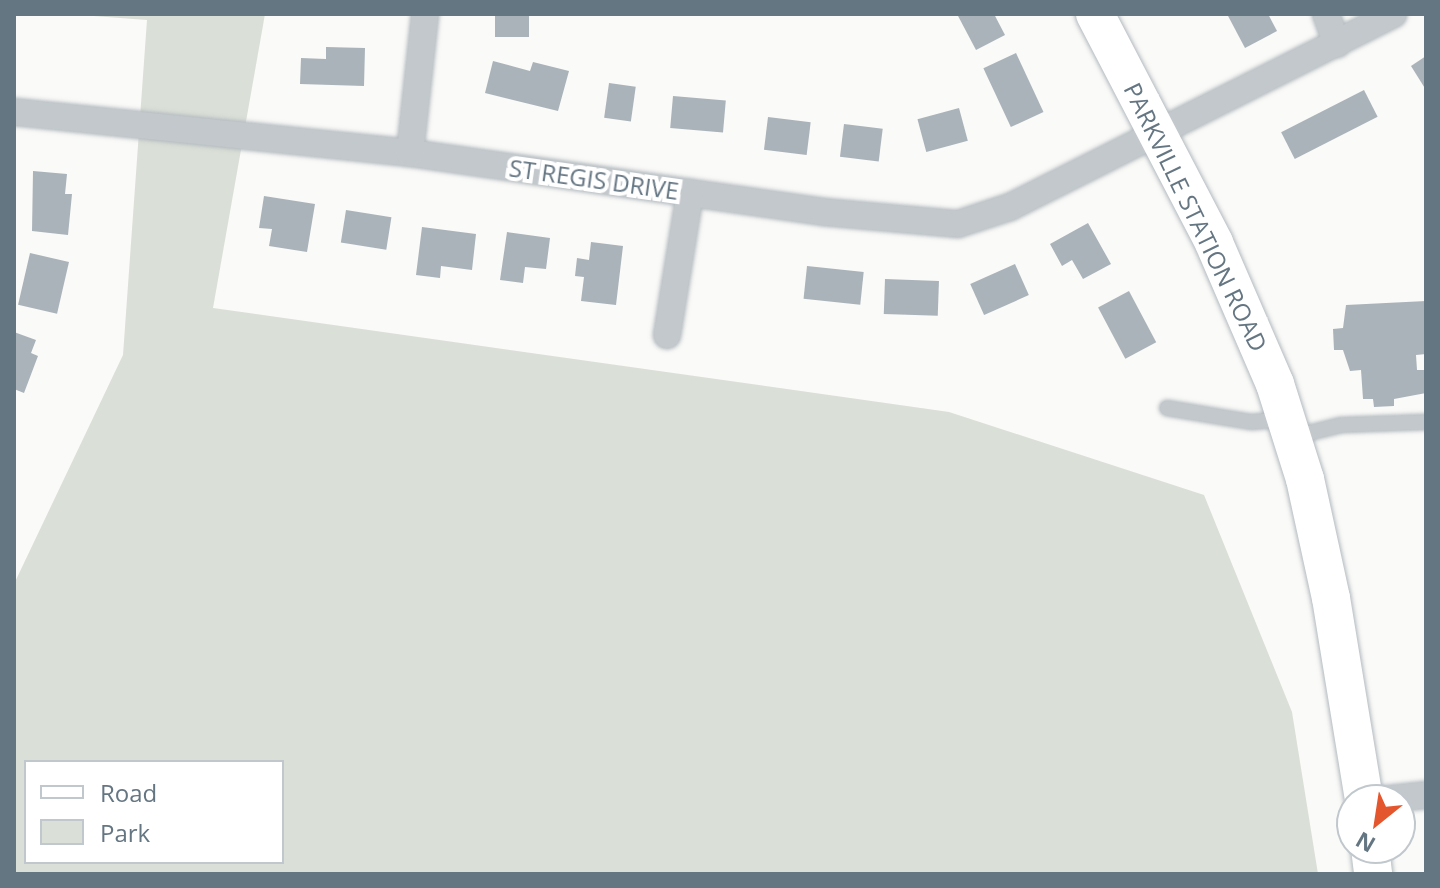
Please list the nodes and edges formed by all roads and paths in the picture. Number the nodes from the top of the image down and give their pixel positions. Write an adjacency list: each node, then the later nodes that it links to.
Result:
1 (425, 14): 8 (street)
2 (1095, 14): 7 (main road, PARKVILLE STATION ROAD)
3 (1326, 14): 5 (street)
4 (1393, 14): 5 (street, ST REGIS DRIVE)
5 (1337, 44): 7 (street, ST REGIS DRIVE)
6 (14, 112): 8 (street, ST REGIS DRIVE)
7 (1156, 135): 9 (street, ST REGIS DRIVE); 13 (main road, PARKVILLE STATION ROAD)
8 (410, 153): 9 (street, ST REGIS DRIVE)
9 (690, 193): 10 (street)
10 (667, 335)
11 (1167, 408): 13 (lane)
12 (1426, 422): 13 (lane)
13 (1289, 428): 14 (main road, PARKVILLE STATION ROAD)
14 (1361, 784)

